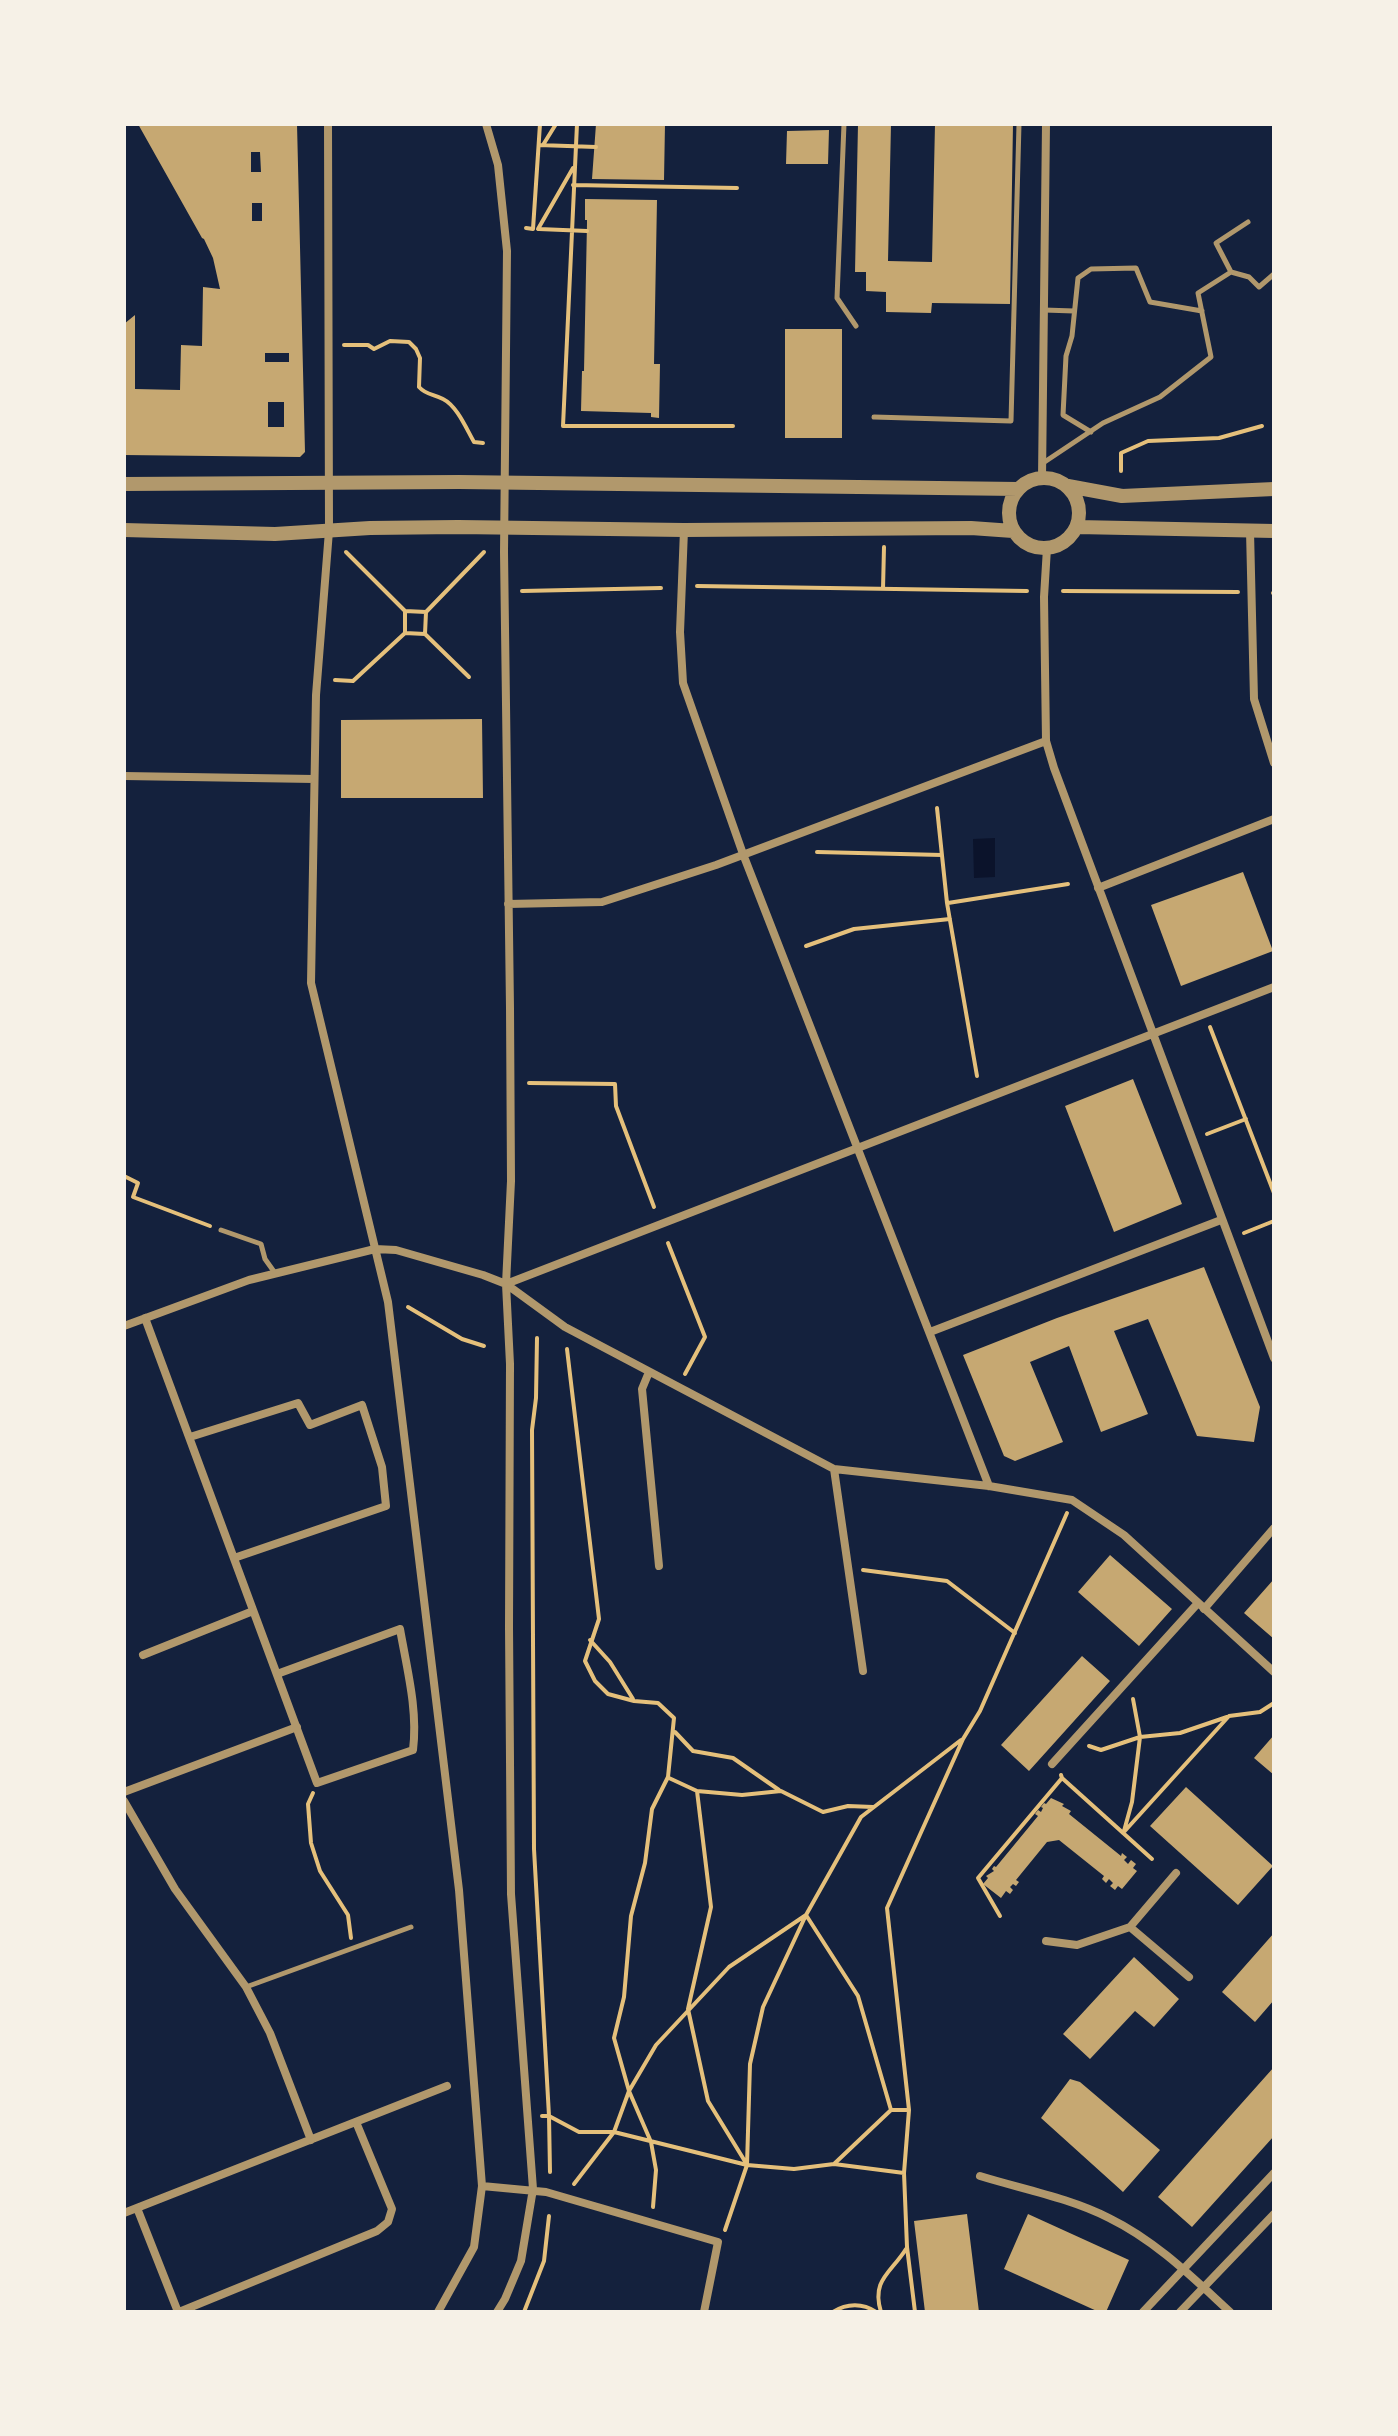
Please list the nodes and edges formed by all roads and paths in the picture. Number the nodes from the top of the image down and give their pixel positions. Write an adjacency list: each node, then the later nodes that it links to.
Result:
1 (328, 124): 32 (street)
2 (486, 124): 33 (street)
3 (540, 124): 9 (path)
4 (556, 124): 9 (path)
5 (577, 124): 11 (path)
6 (844, 124): 23 (lane)
7 (1019, 124): 25 (lane)
8 (1046, 124): 20 (street)
9 (541, 145): 10 (path); 16 (path)
10 (596, 147)
11 (574, 166): 12 (path); 16 (path)
12 (573, 185): 13 (path); 26 (path)
13 (737, 188)
14 (1248, 222): 18 (lane)
15 (526, 228): 16 (path)
16 (536, 229): 17 (path)
17 (587, 231)
18 (1231, 272): 19 (lane); 22 (lane)
19 (1274, 274)
20 (1044, 310): 21 (lane); 30 (street)
21 (1074, 311): 22 (lane); 28 (lane)
22 (1202, 311): 28 (lane)
23 (856, 326)
24 (344, 345): 29 (path)
25 (874, 417)
26 (733, 426)
27 (1262, 426): 31 (path)
28 (1091, 432): 30 (lane)
29 (483, 443)
30 (1042, 471): 35 (street); 36 (street)
31 (1121, 471)
32 (330, 483): 33 (street); 34 (street); 42 (street)
33 (505, 483): 36 (street); 39 (street)
34 (124, 484)
35 (1067, 486): 37 (street); 38 (street)
36 (1018, 489): 43 (street)
37 (1274, 489)
38 (1077, 527): 44 (street); 47 (street)
39 (504, 528): 41 (street); 42 (street); 75 (street)
40 (124, 530): 42 (street)
41 (684, 530): 43 (street); 70 (street)
42 (329, 531): 66 (street)
43 (1013, 531): 47 (street)
44 (1250, 531): 45 (street); 64 (street)
45 (1274, 531)
46 (884, 547): 52 (path)
47 (1047, 548): 63 (street)
48 (346, 552): 57 (path)
49 (484, 552): 58 (path)
50 (697, 586): 52 (path)
51 (661, 588): 53 (path)
52 (883, 589): 54 (path)
53 (522, 591)
54 (1027, 591)
55 (1063, 591): 56 (path)
56 (1238, 592)
57 (405, 611): 58 (path); 59 (path)
58 (426, 612): 60 (path)
59 (405, 633): 60 (path); 62 (path)
60 (425, 634): 61 (path)
61 (469, 677)
62 (335, 680)
63 (1046, 741): 70 (street); 73 (street)
64 (1274, 763)
65 (124, 776): 66 (street)
66 (314, 779): 94 (street)
67 (937, 808): 71 (path)
68 (1274, 819): 73 (street)
69 (817, 852): 71 (path)
70 (743, 854): 75 (street); 85 (street)
71 (942, 855): 74 (path)
72 (1068, 884): 74 (path)
73 (1098, 888): 80 (street)
74 (947, 903): 76 (path)
75 (508, 904): 96 (street)
76 (950, 919): 77 (path); 81 (path)
77 (806, 946)
78 (1274, 987): 79 (street)
79 (1205, 1013): 80 (street); 83 (path)
80 (1152, 1033): 85 (street); 89 (street)
81 (977, 1076)
82 (529, 1083): 88 (path)
83 (1246, 1119): 84 (path); 87 (path)
84 (1207, 1134)
85 (857, 1150): 96 (street); 100 (street)
86 (124, 1176): 91 (path)
87 (1274, 1193)
88 (654, 1207)
89 (1221, 1220): 100 (street); 104 (street)
90 (1274, 1221): 92 (path)
91 (221, 1230): 95 (lane)
92 (1244, 1233)
93 (668, 1243): 106 (path)
94 (375, 1249): 95 (street); 96 (street); 170 (street)
95 (275, 1273): 98 (street)
96 (506, 1284): 105 (street); 171 (street)
97 (408, 1307): 102 (path)
98 (145, 1318): 99 (street); 107 (street)
99 (124, 1326)
100 (930, 1332): 109 (street)
101 (537, 1338): 158 (path)
102 (484, 1346)
103 (567, 1349): 118 (path)
104 (1274, 1358)
105 (649, 1372): 106 (street); 113 (street)
106 (678, 1386): 108 (street)
107 (190, 1437): 112 (street); 112 (street)
108 (834, 1469): 109 (street); 114 (street)
109 (989, 1486): 115 (street)
110 (1067, 1513): 117 (path)
111 (1274, 1528): 115 (street)
112 (234, 1558): 116 (street)
113 (659, 1566)
114 (848, 1569): 117 (path); 120 (street)
115 (1201, 1606): 121 (street); 132 (street)
116 (253, 1611): 119 (street); 122 (street)
117 (1015, 1633): 130 (path)
118 (590, 1640): 124 (path); 124 (path)
119 (143, 1655)
120 (863, 1671)
121 (1274, 1672)
122 (277, 1674): 127 (street); 135 (street)
123 (1133, 1699): 129 (path)
124 (634, 1701): 128 (path)
125 (1274, 1703): 126 (path)
126 (1229, 1716): 129 (path); 141 (path)
127 (297, 1727): 135 (street); 138 (street)
128 (674, 1730): 133 (path); 137 (path)
129 (1140, 1737): 131 (path); 141 (path)
130 (963, 1739): 140 (path); 156 (path)
131 (1089, 1746)
132 (1052, 1764): 134 (path)
133 (668, 1777): 136 (path); 154 (path)
134 (1062, 1778): 141 (path); 145 (path)
135 (317, 1783): 149 (path)
136 (697, 1791): 137 (path); 152 (path)
137 (781, 1791): 140 (path)
138 (124, 1792)
139 (124, 1801): 151 (street)
140 (874, 1807): 144 (path)
141 (1123, 1833): 142 (path)
142 (1152, 1859)
143 (1176, 1873): 147 (street)
144 (806, 1915): 152 (path); 155 (path); 164 (path)
145 (1000, 1916)
146 (411, 1927): 149 (lane)
147 (1130, 1927): 148 (street); 150 (street)
148 (1046, 1941)
149 (353, 1948): 151 (lane)
150 (1189, 1977)
151 (246, 1987): 161 (street)
152 (688, 2009): 154 (path); 164 (path)
153 (447, 2086): 159 (street)
154 (629, 2091): 160 (path); 162 (path)
155 (891, 2110): 156 (path); 163 (path)
156 (909, 2110): 166 (path)
157 (542, 2116): 158 (path)
158 (549, 2116): 160 (path); 165 (path)
159 (356, 2122): 161 (street); 181 (street)
160 (614, 2132): 162 (path); 169 (path)
161 (311, 2140): 173 (street)
162 (651, 2142): 164 (path); 172 (path)
163 (834, 2164): 164 (path); 166 (path)
164 (747, 2165): 177 (path)
165 (550, 2172)
166 (904, 2173): 178 (path)
167 (1274, 2173): 179 (street)
168 (980, 2176): 179 (street)
169 (574, 2184)
170 (482, 2186): 171 (street); 182 (street)
171 (533, 2189): 183 (street); 185 (street)
172 (653, 2207)
173 (137, 2208): 174 (street); 181 (street)
174 (124, 2213)
175 (1274, 2214): 180 (street)
176 (549, 2216): 184 (path)
177 (725, 2230)
178 (907, 2247): 187 (path); 188 (path)
179 (1184, 2268): 180 (street); 189 (street)
180 (1204, 2288): 190 (street); 191 (street)
181 (178, 2312)
182 (438, 2312)
183 (497, 2312)
184 (524, 2312)
185 (704, 2312)
186 (833, 2312): 187 (path)
187 (879, 2312)
188 (915, 2312)
189 (1143, 2312)
190 (1180, 2312)
191 (1230, 2312)

